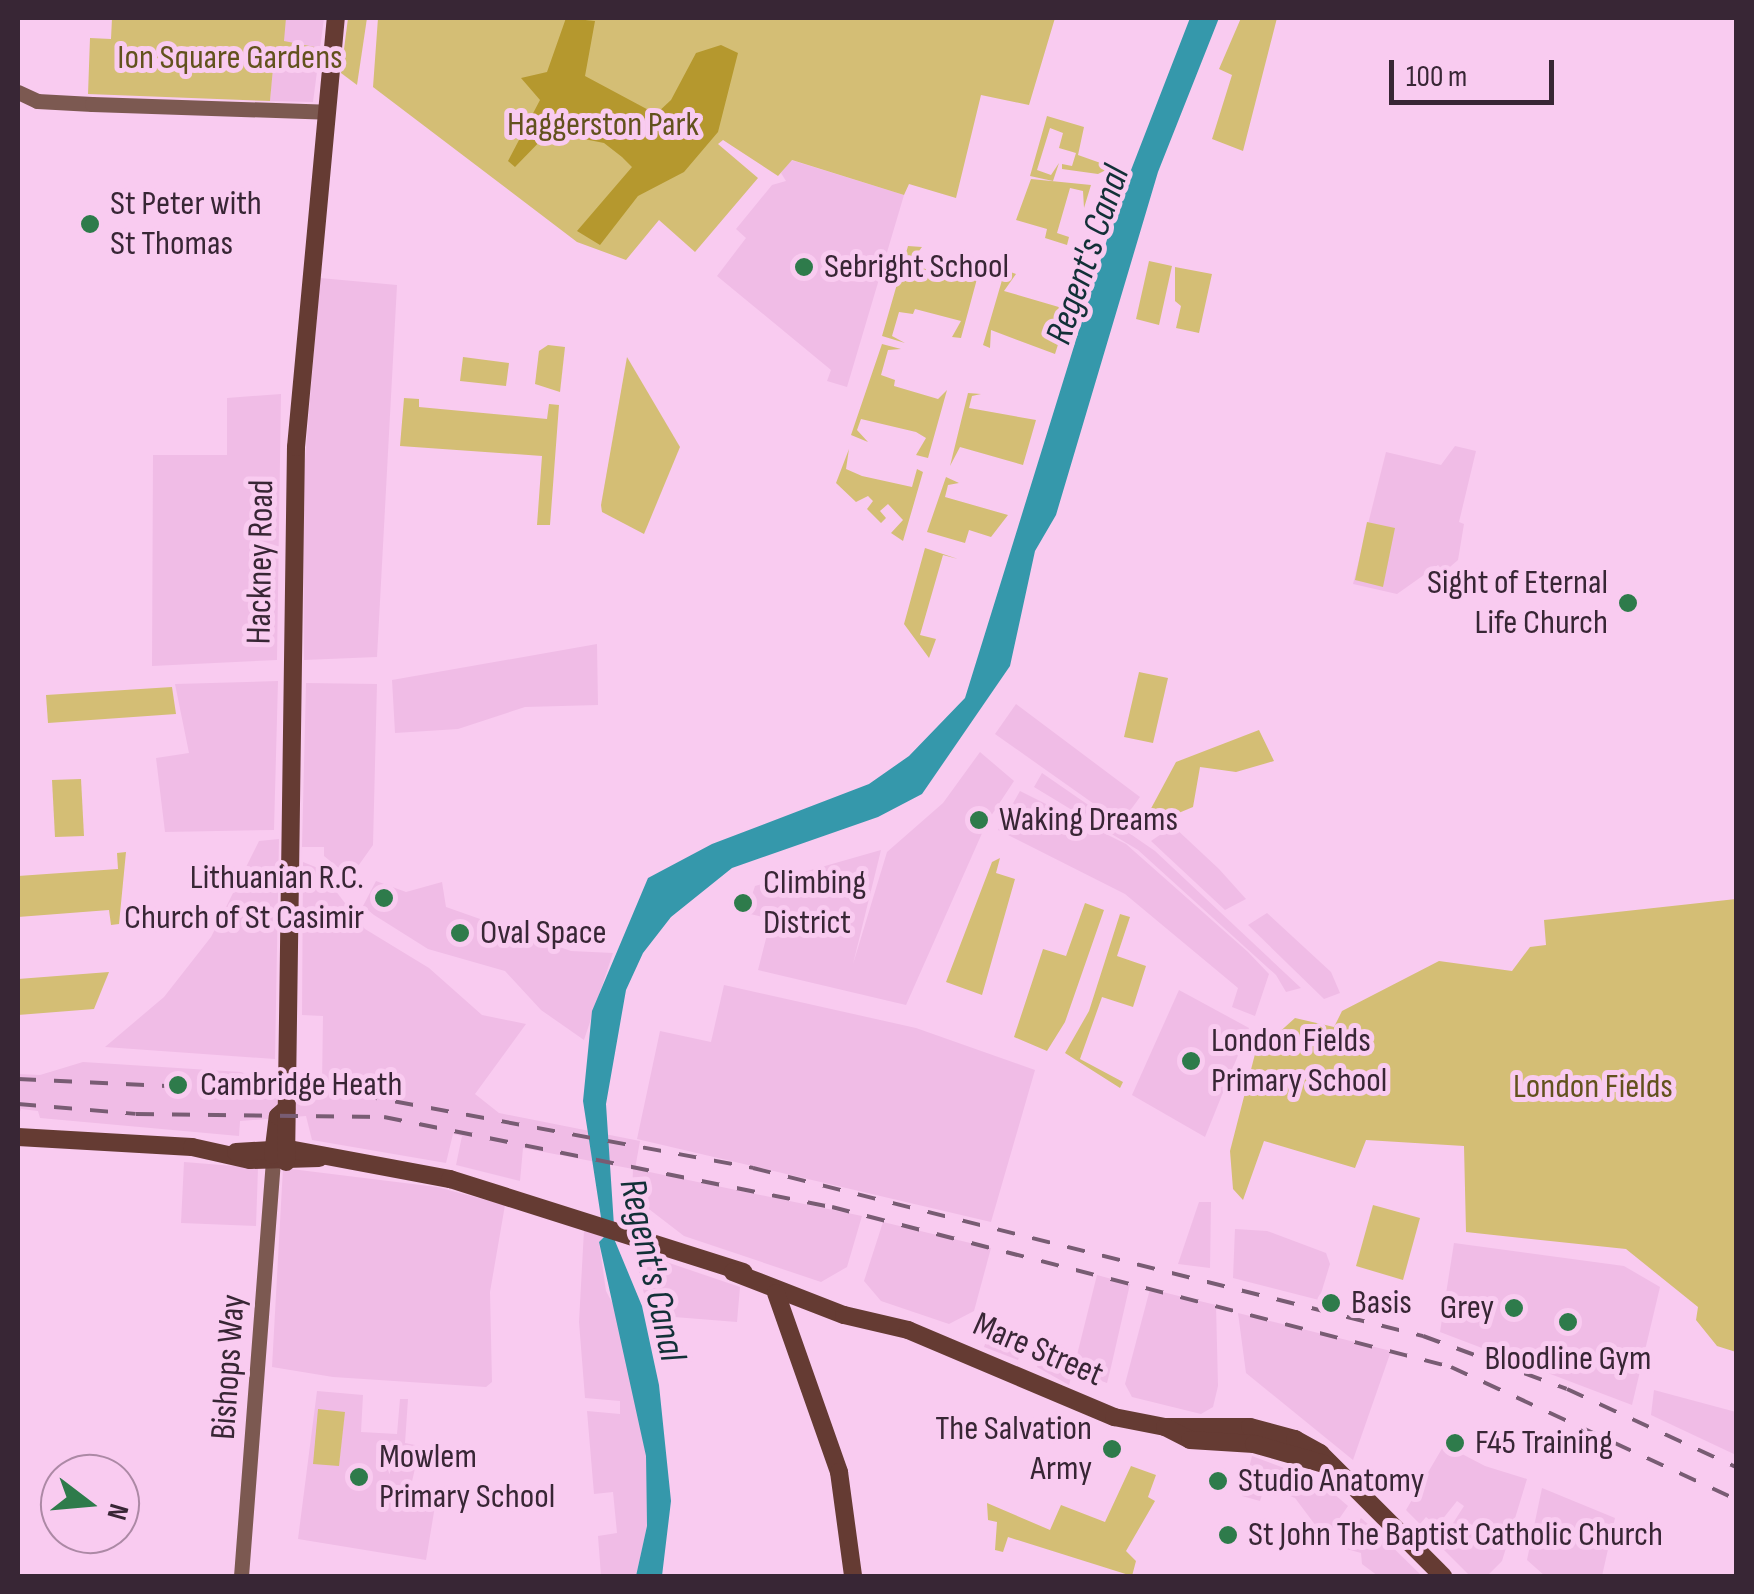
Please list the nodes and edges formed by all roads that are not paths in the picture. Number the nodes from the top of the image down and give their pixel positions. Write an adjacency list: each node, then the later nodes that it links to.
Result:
1 (336, 18): 3 (main road, Hackney Road)
2 (18, 92): 3 (main road)
3 (327, 112): 5 (main road, Hackney Road)
4 (18, 1138): 5 (main road)
5 (280, 1155): 6 (main road, Mare Street); 10 (main road, Bishops Way)
6 (733, 1272): 7 (main road, Mare Street); 8 (main road, Mare Street)
7 (776, 1292): 8 (main road, Mare Street); 9 (main road)
8 (820, 1301): 9 (main road); 12 (main road, Mare Street)
9 (793, 1332): 11 (main road)
10 (241, 1576)
11 (853, 1576)
12 (1443, 1576)

